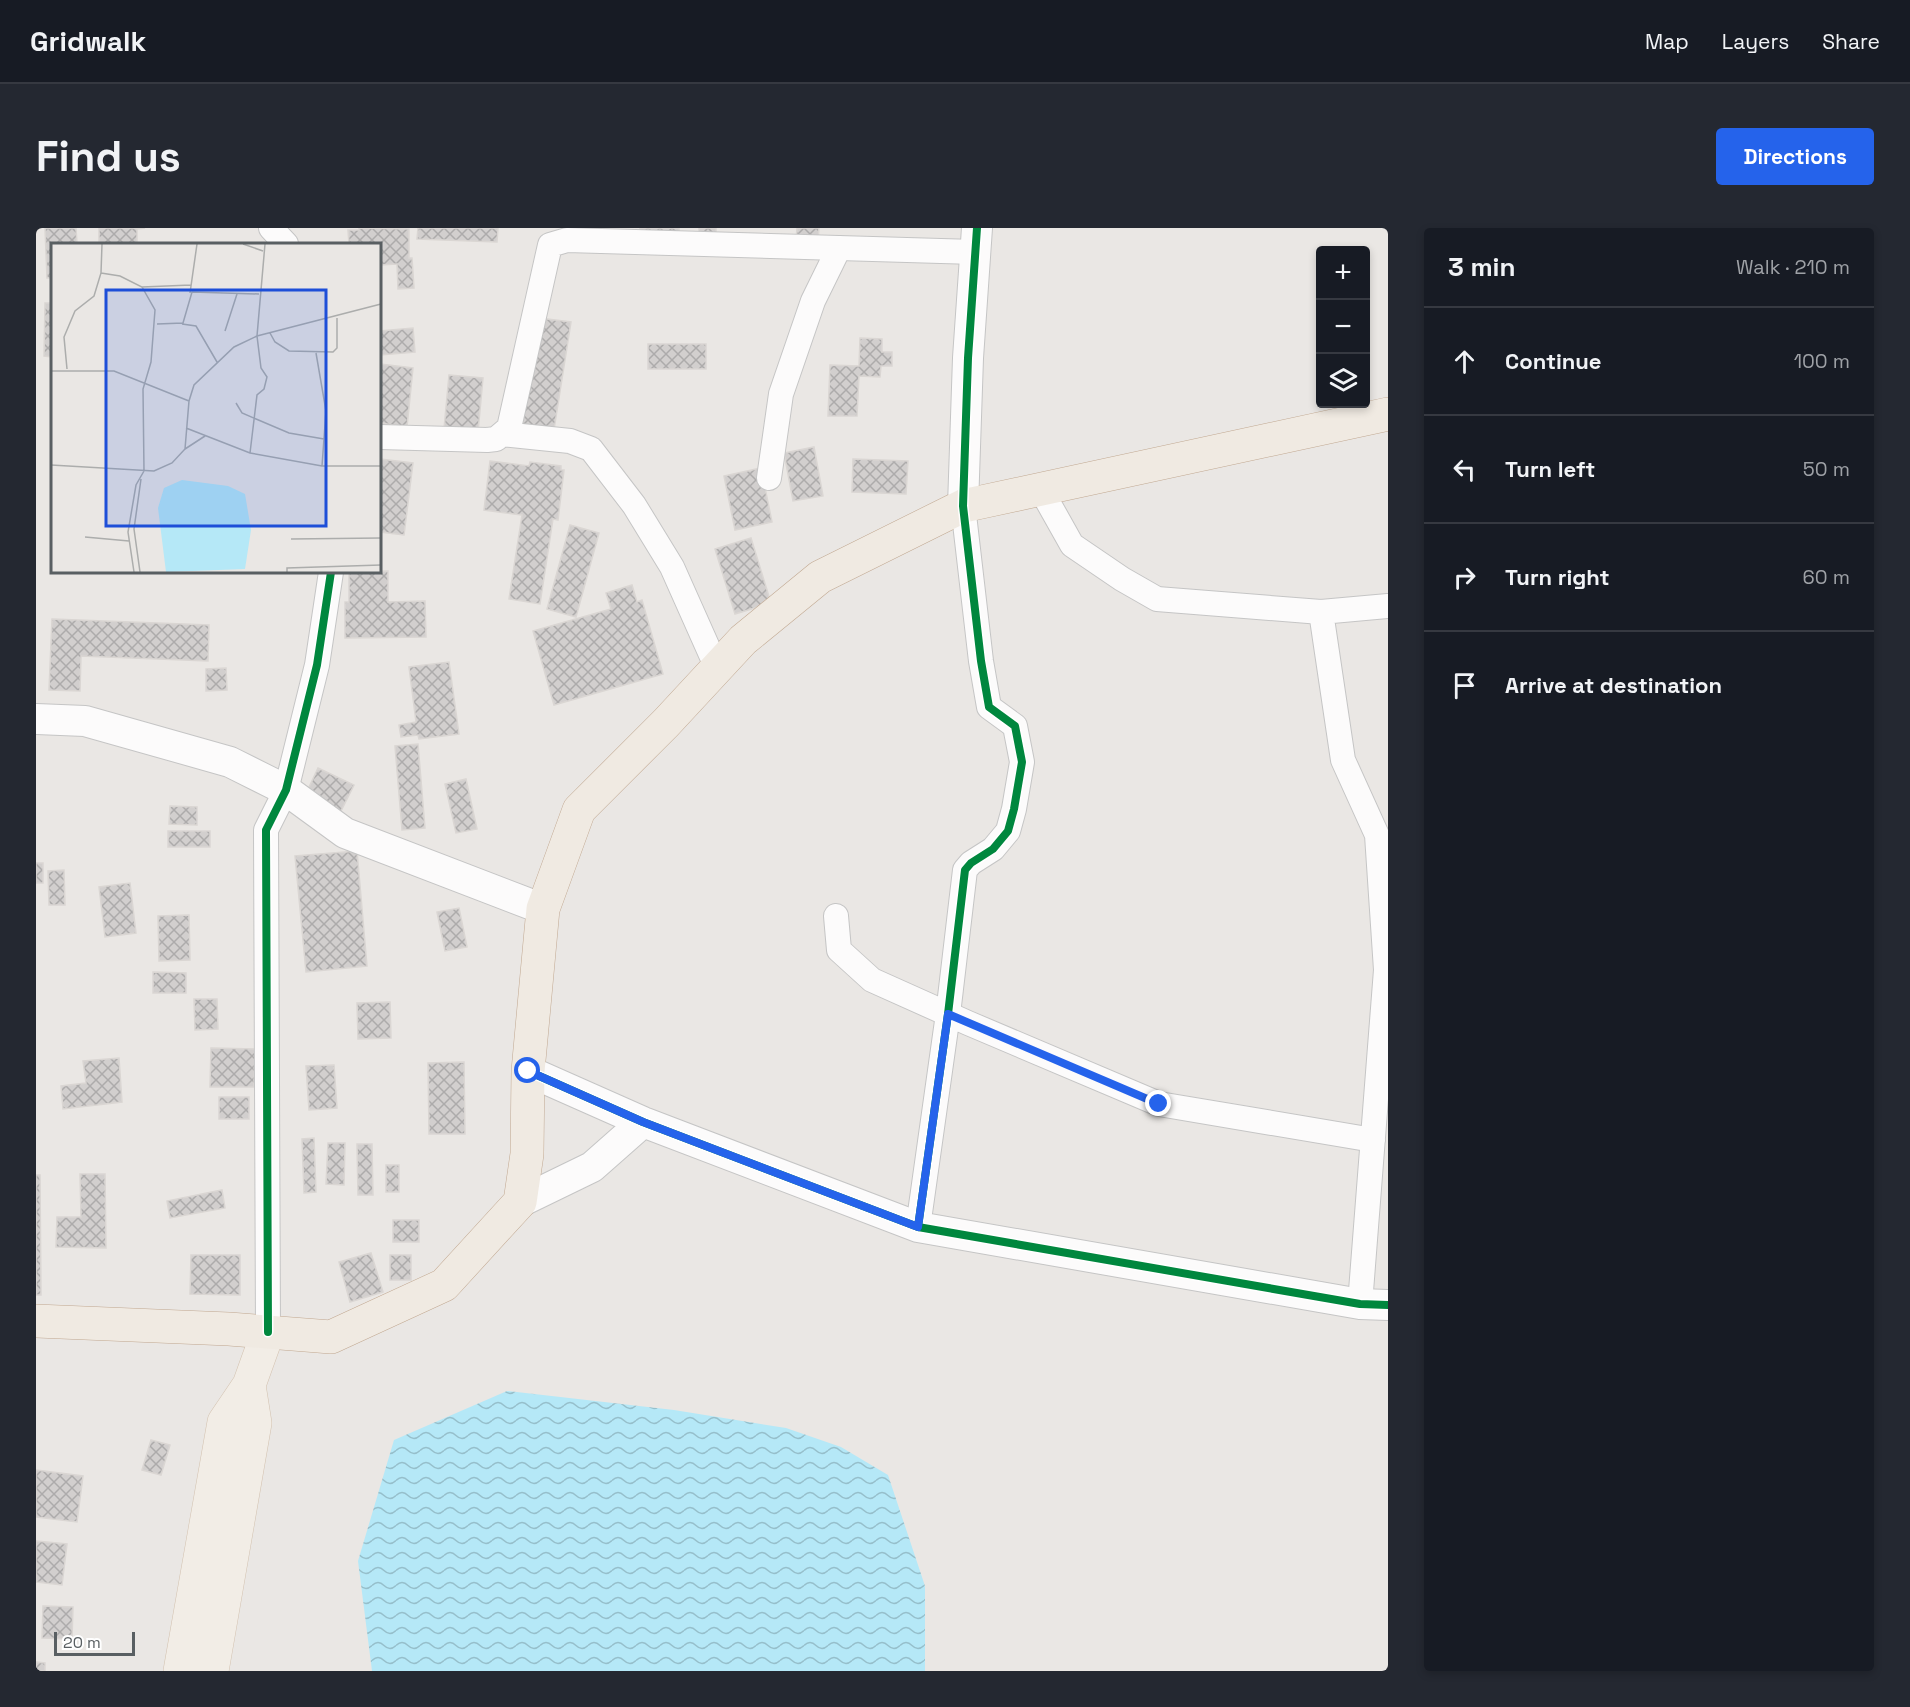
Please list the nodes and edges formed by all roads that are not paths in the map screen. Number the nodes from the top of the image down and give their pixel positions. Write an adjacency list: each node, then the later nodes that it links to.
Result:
1 (271, 228): 4 (street)
2 (551, 237): 5 (street); 7 (street)
3 (976, 240): 5 (street); 11 (street)
4 (285, 243)
5 (839, 248): 9 (street)
6 (1388, 414): 10 (highway)
7 (502, 434): 8 (street); 15 (street)
8 (381, 437)
9 (769, 478)
10 (1040, 488): 11 (highway); 14 (street)
11 (963, 506): 15 (highway); 20 (street)
12 (331, 573): 17 (street)
13 (1388, 606): 14 (street)
14 (1322, 612): 23 (street)
15 (717, 668): 18 (highway)
16 (36, 719): 17 (street)
17 (286, 790): 18 (street); 28 (street)
18 (543, 909): 21 (highway)
19 (836, 916): 20 (street)
20 (948, 1014): 23 (street); 25 (street)
21 (528, 1071): 22 (street); 24 (highway)
22 (643, 1122): 24 (street); 25 (street)
23 (1373, 1140): 26 (street)
24 (520, 1202): 28 (highway)
25 (918, 1227): 26 (street)
26 (1374, 1305)
27 (36, 1321): 28 (highway)
28 (268, 1332): 29 (main road)
29 (249, 1385): 30 (main road); 31 (main road)
30 (180, 1671)
31 (212, 1671)

